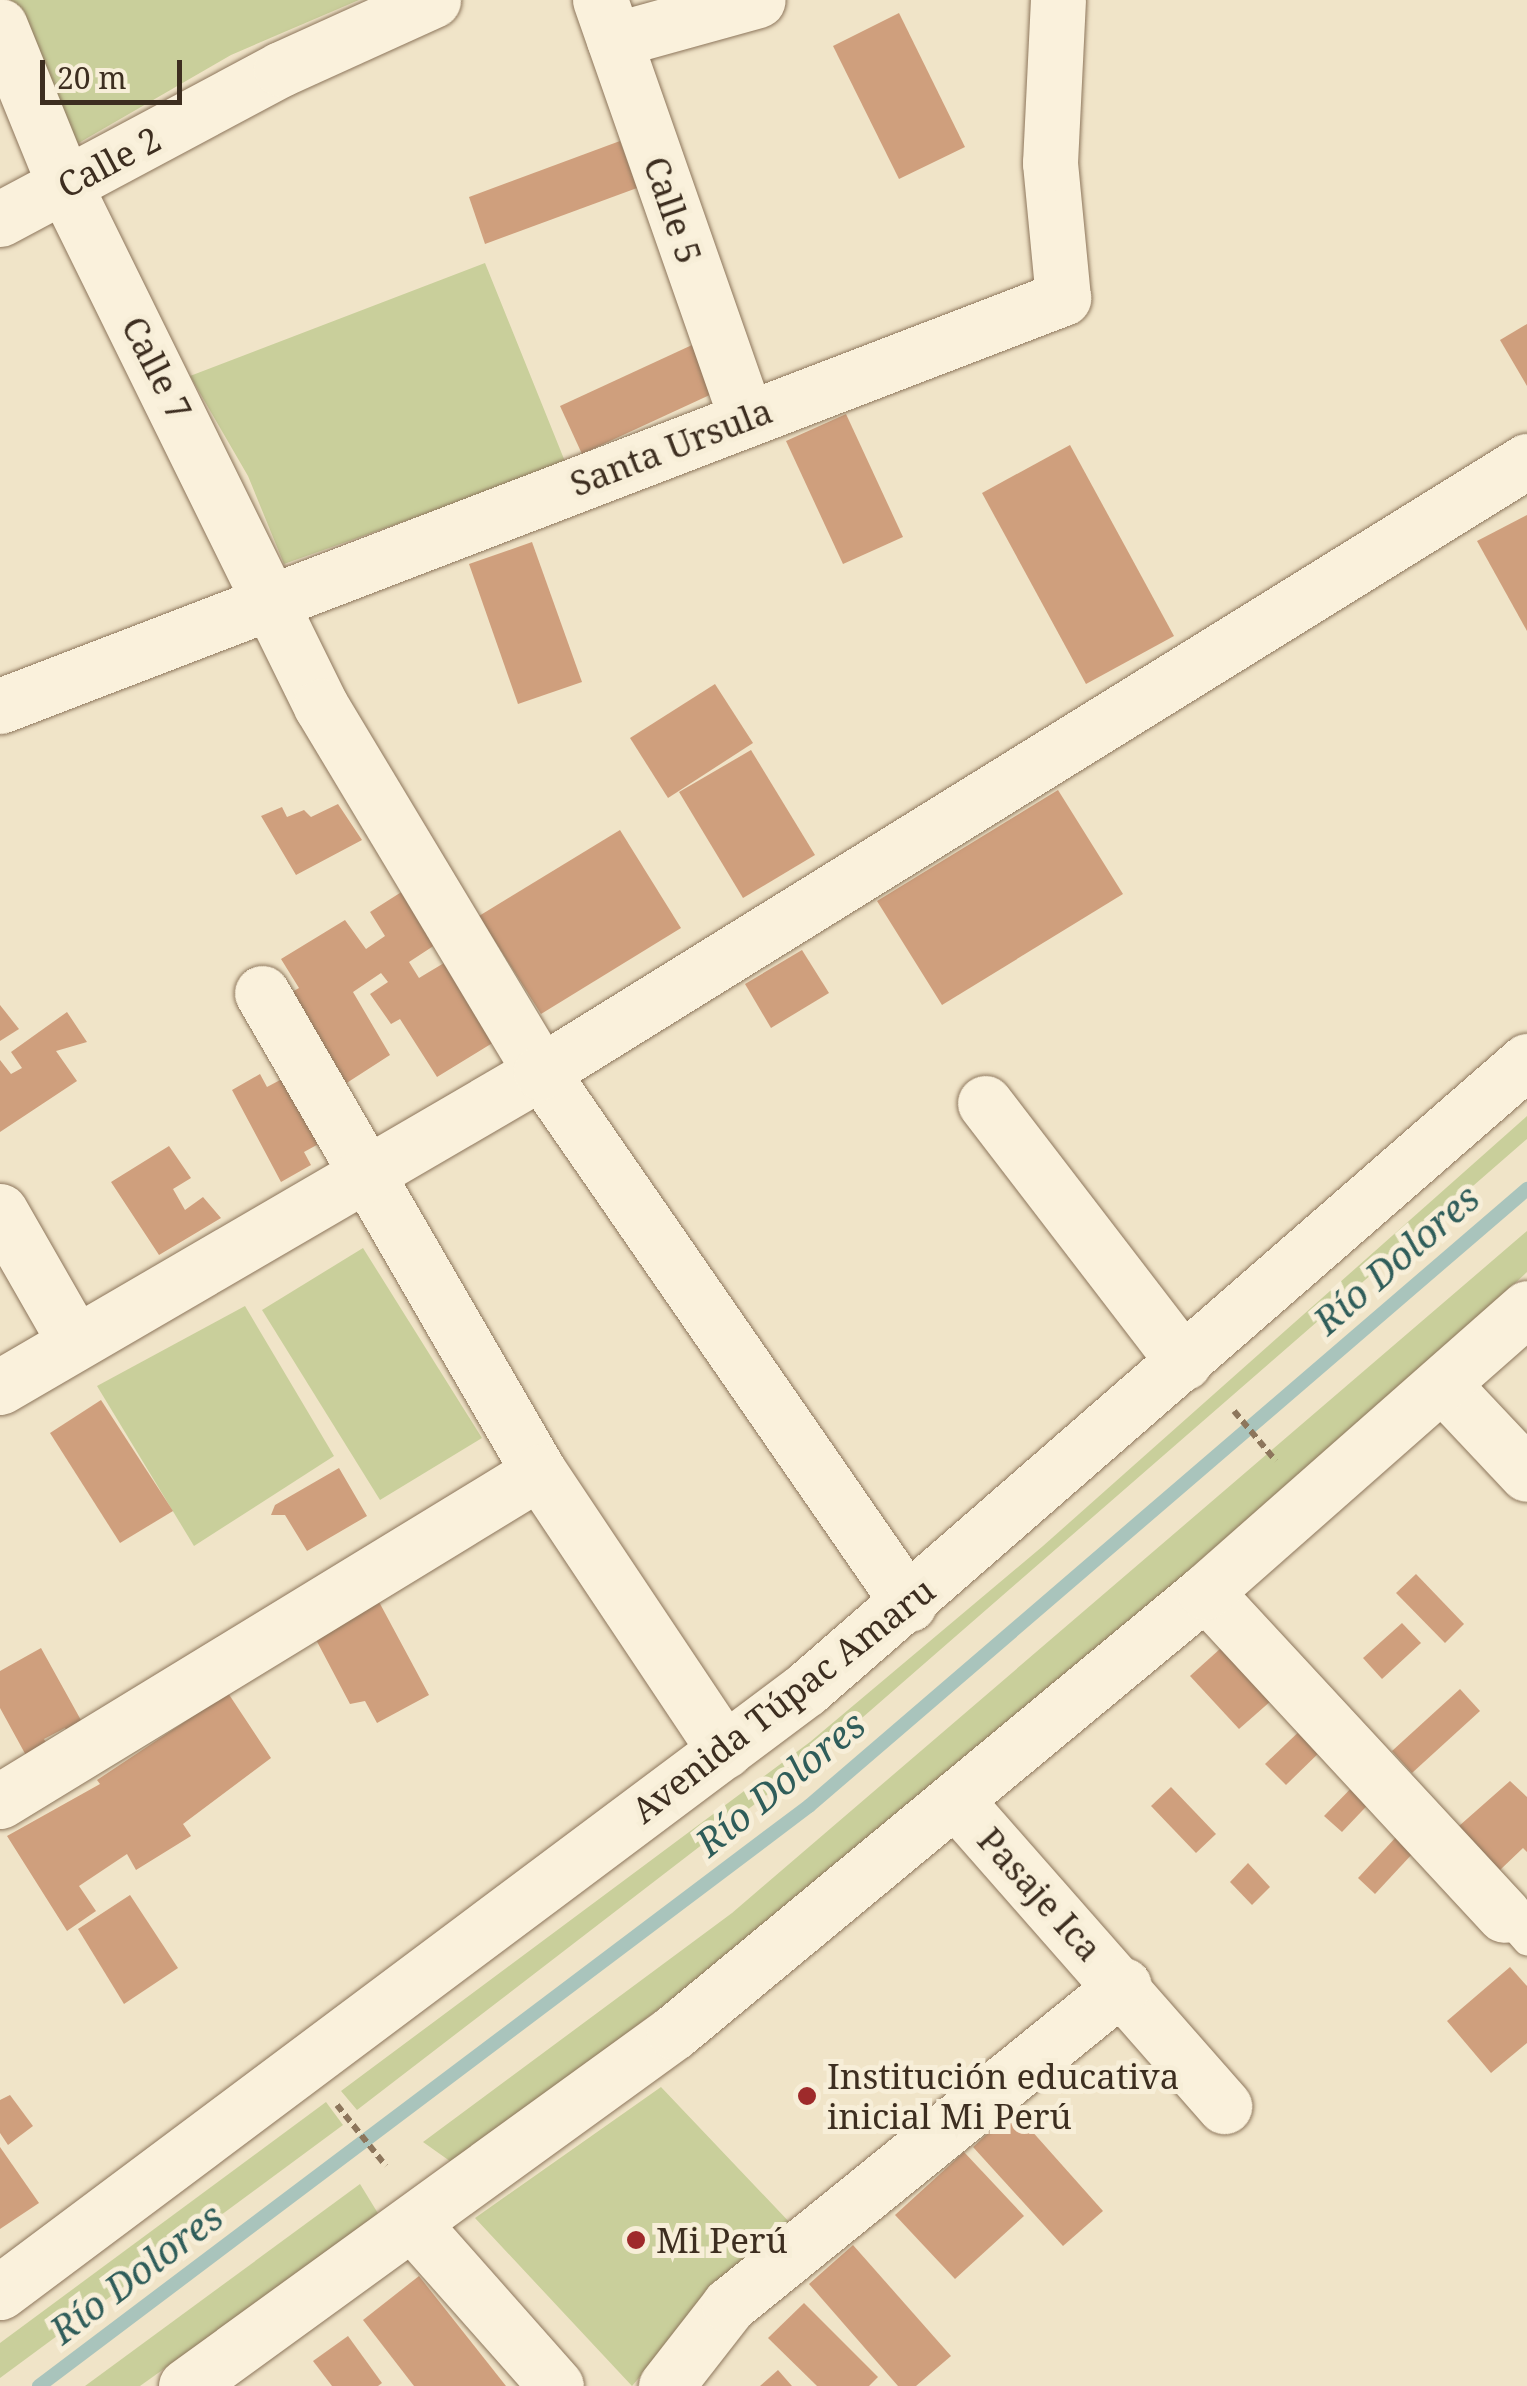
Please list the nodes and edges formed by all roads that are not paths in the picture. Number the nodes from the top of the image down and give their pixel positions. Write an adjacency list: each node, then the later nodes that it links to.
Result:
1 (433, 0): 6 (street, Calle 2)
2 (758, 0): 4 (street)
3 (1058, 0): 8 (street, Santa Ursula)
4 (607, 20): 8 (street, Calle 5)
5 (0, 26): 6 (street, Calle 7)
6 (65, 186): 7 (street, Calle 2); 10 (street, Calle 7)
7 (0, 219)
8 (747, 419): 10 (street, Santa Ursula)
9 (1527, 461): 14 (street)
10 (272, 596): 11 (street, Santa Ursula); 14 (street, Calle 7)
11 (0, 706)
12 (262, 994): 16 (street)
13 (1527, 1061): 20 (street, Avenida Túpac Amaru)
14 (540, 1072): 16 (street); 26 (street, Calle 7)
15 (984, 1103): 20 (street)
16 (364, 1176): 19 (street); 23 (street)
17 (0, 1211): 19 (street)
18 (1527, 1308): 21 (street)
19 (74, 1340): 22 (street)
20 (1184, 1362): 26 (street, Avenida Túpac Amaru)
21 (1443, 1385): 24 (street); 25 (street)
22 (0, 1387)
23 (539, 1472): 27 (street); 28 (street)
24 (1527, 1474)
25 (1205, 1592): 29 (street); 30 (street)
26 (910, 1604): 27 (street, Avenida Túpac Amaru)
27 (724, 1751): 34 (street, Avenida Túpac Amaru)
28 (0, 1801)
29 (957, 1802): 31 (street, Pasaje Ica); 33 (street)
30 (1515, 1928)
31 (1124, 1985): 32 (street, Pasaje Ica); 37 (street)
32 (1224, 2106)
33 (412, 2223): 35 (street); 36 (street)
34 (0, 2292)
35 (186, 2386)
36 (556, 2386)
37 (666, 2386)

